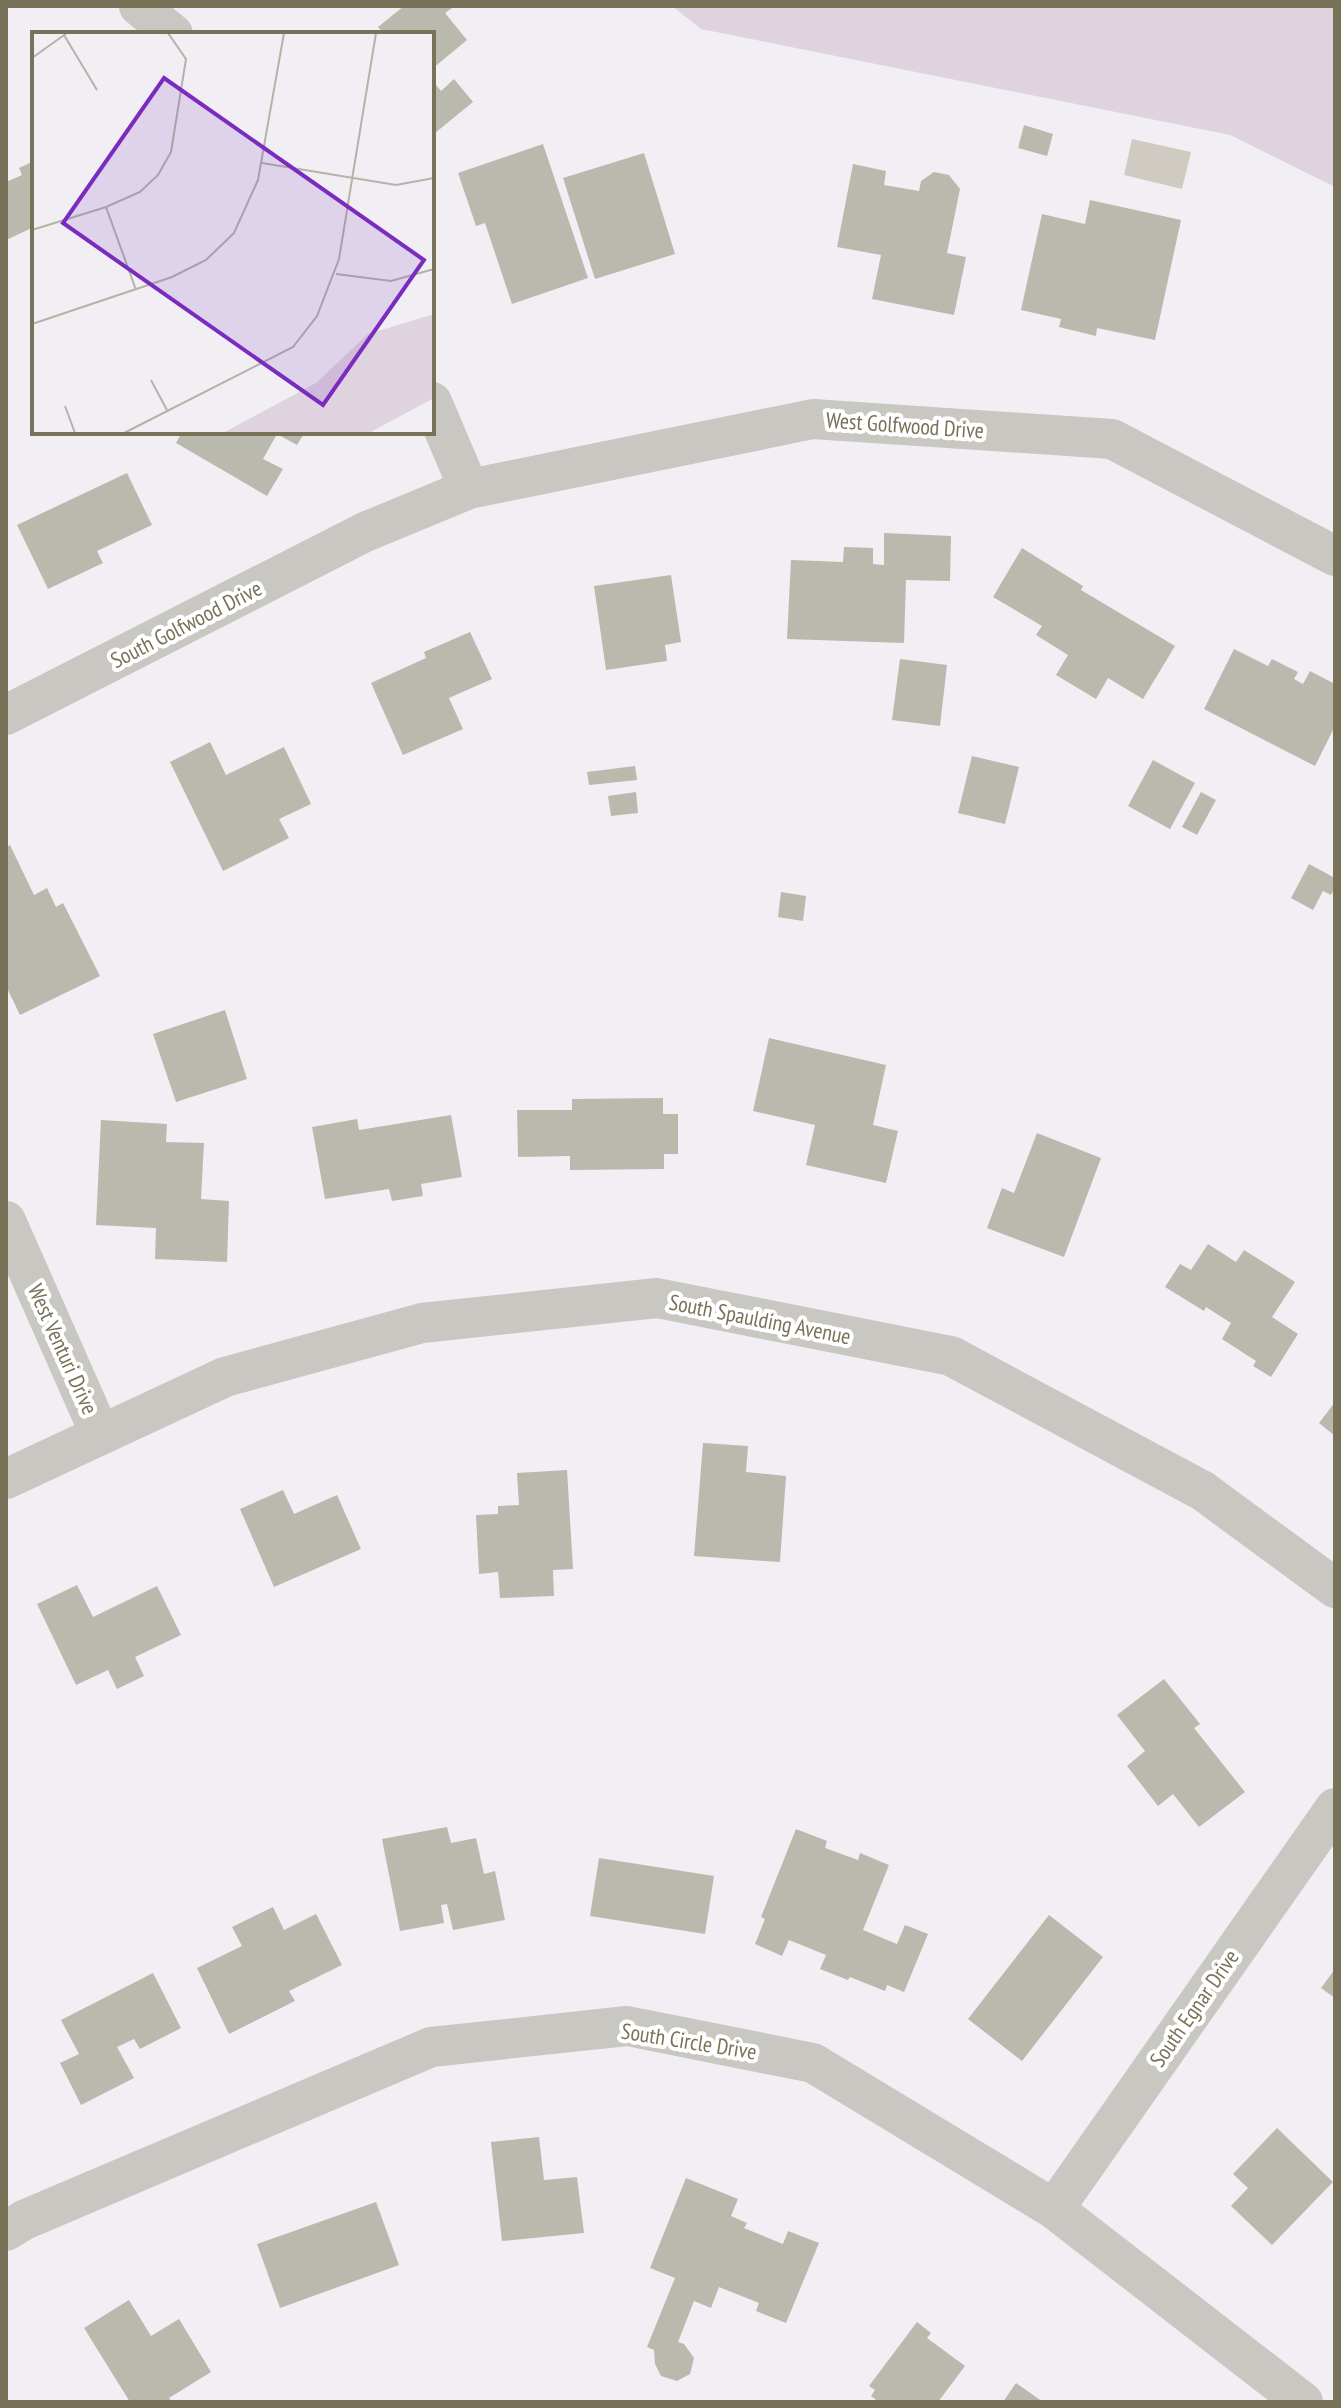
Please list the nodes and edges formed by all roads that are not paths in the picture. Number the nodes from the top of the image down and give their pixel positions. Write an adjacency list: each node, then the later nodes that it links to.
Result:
1 (139, 6): 2 (street)
2 (171, 32)
3 (434, 407): 4 (street)
4 (469, 489): 5 (street, West Golfwood Drive); 6 (street, West Golfwood Drive)
5 (365, 532): 7 (street, South Golfwood Drive)
6 (1335, 556)
7 (6, 715)
8 (6, 1221): 9 (street, West Venturi Drive)
9 (100, 1434): 10 (street, South Spaulding Avenue); 11 (street, South Spaulding Avenue)
10 (6, 1479)
11 (1335, 1588)
12 (1335, 1808): 13 (street, South Egnar Drive)
13 (1054, 2209): 14 (street, South Circle Drive); 15 (street, South Circle Drive)
14 (6, 2231)
15 (1303, 2402)

